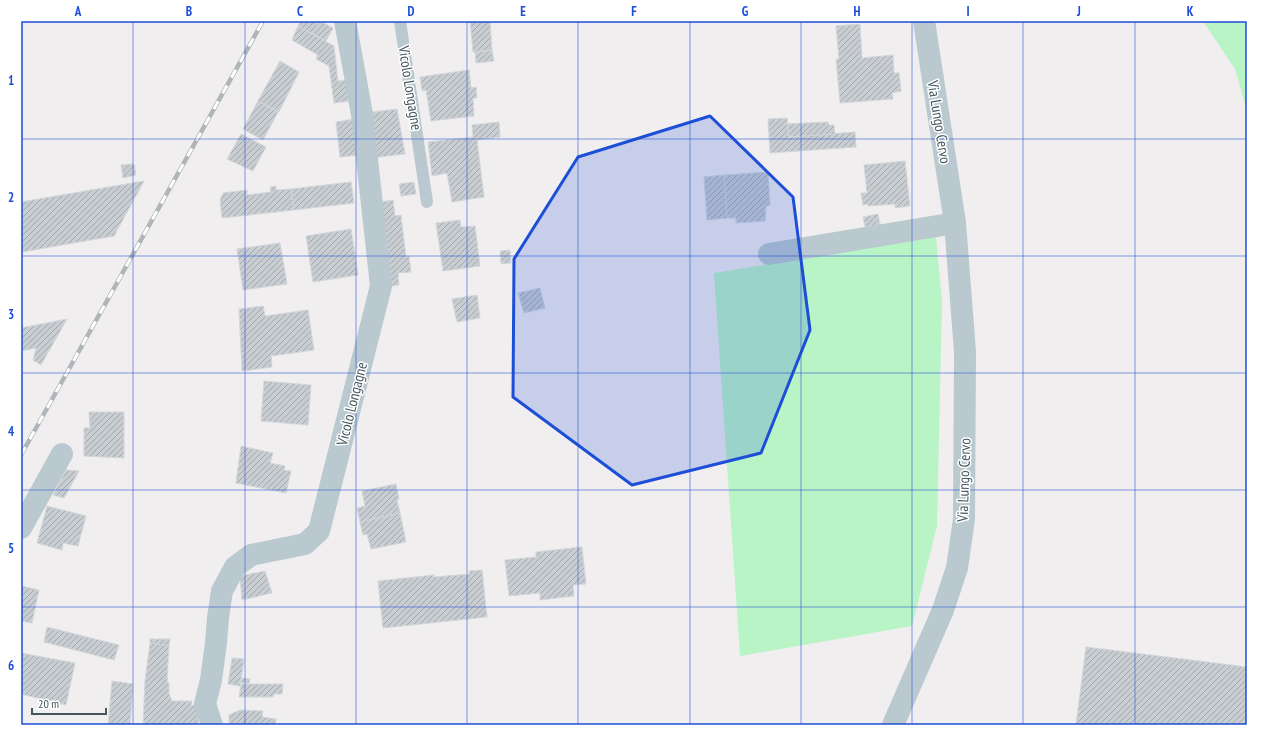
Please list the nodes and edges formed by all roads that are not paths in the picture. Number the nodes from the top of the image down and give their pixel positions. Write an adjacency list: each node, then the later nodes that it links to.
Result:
1 (345, 21): 9 (street, Vicolo Longagne)
2 (400, 21): 4 (lane, Vicolo Longagne)
3 (924, 21): 5 (street, Via Lungo Cervo)
4 (427, 202)
5 (954, 223): 6 (street); 10 (street, Via Lungo Cervo)
6 (769, 254)
7 (62, 454): 8 (street)
8 (21, 528)
9 (212, 725)
10 (893, 725)

